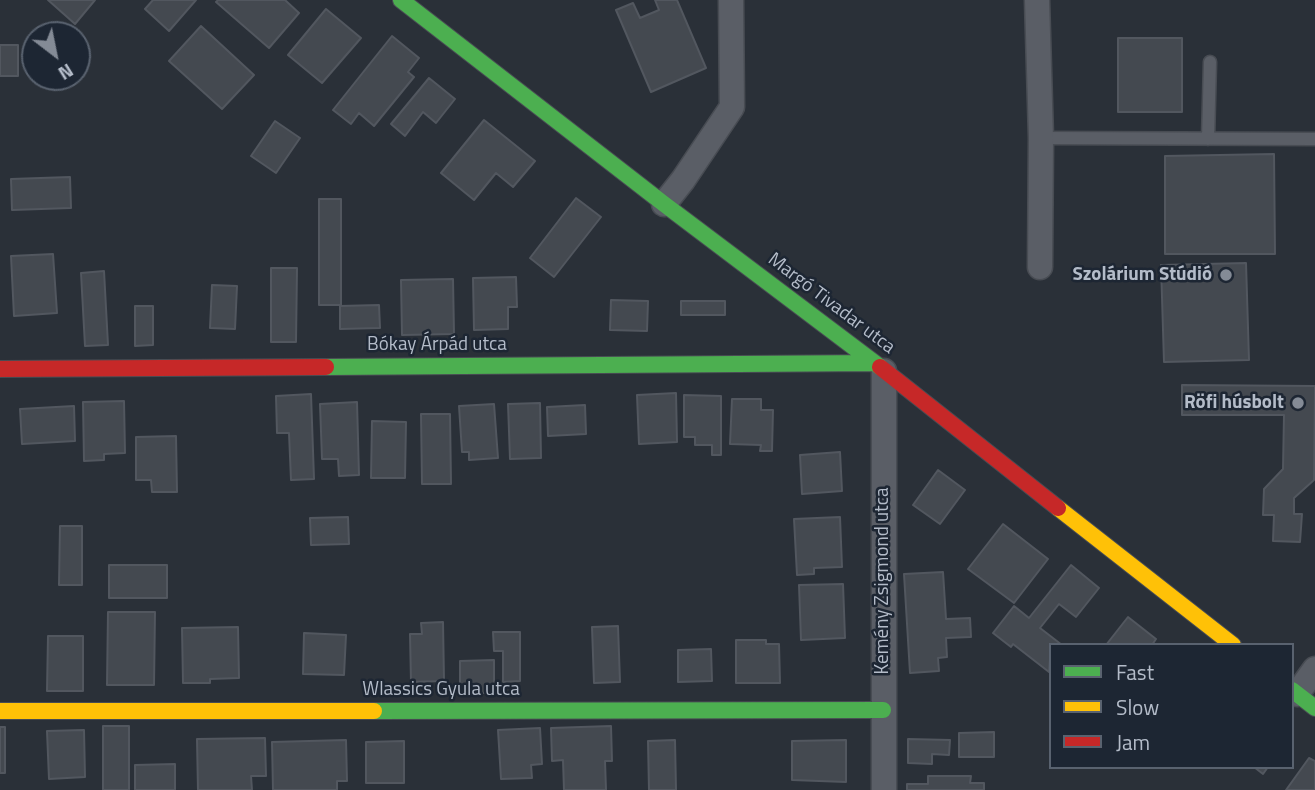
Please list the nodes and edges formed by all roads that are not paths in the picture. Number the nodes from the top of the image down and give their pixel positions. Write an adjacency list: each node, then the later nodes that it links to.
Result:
1 (401, 0): 8 (street, Margó Tivadar utca)
2 (731, 0): 8 (street)
3 (1037, 0): 5 (street)
4 (1210, 62): 6 (lane)
5 (1041, 138): 6 (lane); 9 (street)
6 (1208, 139): 7 (lane)
7 (1315, 139)
8 (664, 204): 10 (street, Margó Tivadar utca)
9 (1040, 267)
10 (879, 367): 11 (street, Bókay Árpád utca); 12 (street, Margó Tivadar utca); 15 (street, Kemény Zsigmond utca)
11 (0, 369)
12 (1230, 643)
13 (1315, 669): 14 (street)
14 (1301, 697)
15 (883, 710): 16 (street, Wlassics Gyula utca); 17 (street, Kemény Zsigmond utca)
16 (0, 711)
17 (884, 790)

